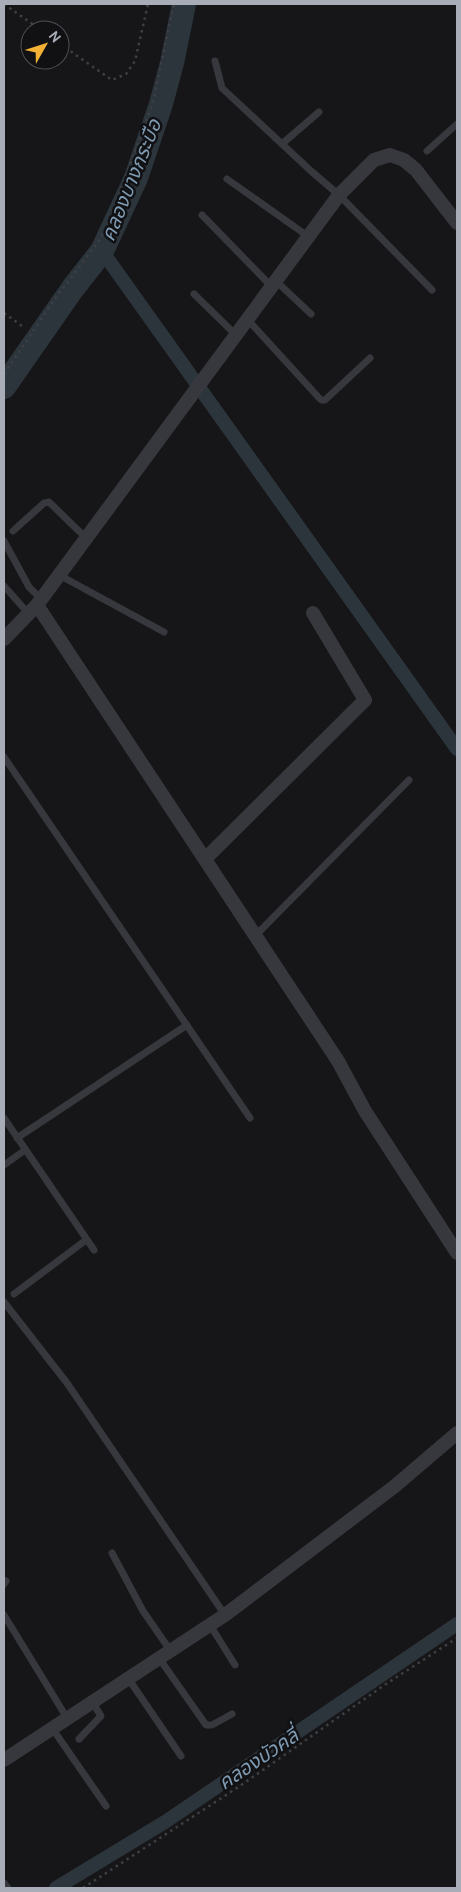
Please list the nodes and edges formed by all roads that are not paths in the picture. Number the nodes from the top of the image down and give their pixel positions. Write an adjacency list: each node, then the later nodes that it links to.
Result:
1 (215, 61): 4 (lane)
2 (319, 112): 4 (lane)
3 (457, 124): 5 (lane)
4 (283, 143): 7 (lane)
5 (427, 151)
6 (227, 179): 10 (lane)
7 (339, 195): 9 (street); 10 (street); 12 (lane)
8 (202, 215): 11 (lane)
9 (457, 223)
10 (308, 237): 11 (street)
11 (274, 284): 14 (lane); 15 (street)
12 (432, 290)
13 (194, 294): 16 (lane)
14 (311, 314)
15 (248, 320): 16 (street); 17 (lane)
16 (236, 335): 19 (street)
17 (370, 358)
18 (13, 530): 19 (lane)
19 (86, 538): 21 (street)
20 (4, 540): 23 (lane)
21 (59, 575): 23 (street); 25 (lane)
22 (4, 586): 23 (lane)
23 (36, 606): 26 (street); 29 (street)
24 (313, 613): 29 (street)
25 (164, 632)
26 (4, 639)
27 (4, 757): 31 (lane)
28 (409, 780): 30 (lane)
29 (204, 859): 30 (street)
30 (255, 936): 39 (street)
31 (187, 1025): 33 (lane); 34 (lane)
32 (4, 1118): 34 (lane)
33 (250, 1118)
34 (17, 1138): 35 (lane)
35 (25, 1150): 36 (lane); 37 (lane)
36 (4, 1165)
37 (86, 1240): 38 (lane); 40 (lane)
38 (94, 1250)
39 (457, 1253)
40 (14, 1294)
41 (4, 1302): 45 (lane)
42 (457, 1433): 45 (street)
43 (112, 1553): 47 (lane)
44 (4, 1615): 52 (lane)
45 (224, 1615): 46 (street)
46 (210, 1625): 47 (street); 48 (lane)
47 (165, 1654): 49 (street); 51 (lane)
48 (235, 1666)
49 (128, 1678): 50 (street); 55 (lane)
50 (92, 1702): 52 (street); 54 (lane)
51 (232, 1714)
52 (67, 1718): 53 (street)
53 (52, 1728): 56 (street); 57 (lane)
54 (79, 1738)
55 (181, 1756)
56 (4, 1760)
57 (106, 1806)
58 (4, 1883): 59 (lane)
59 (8, 1888)

